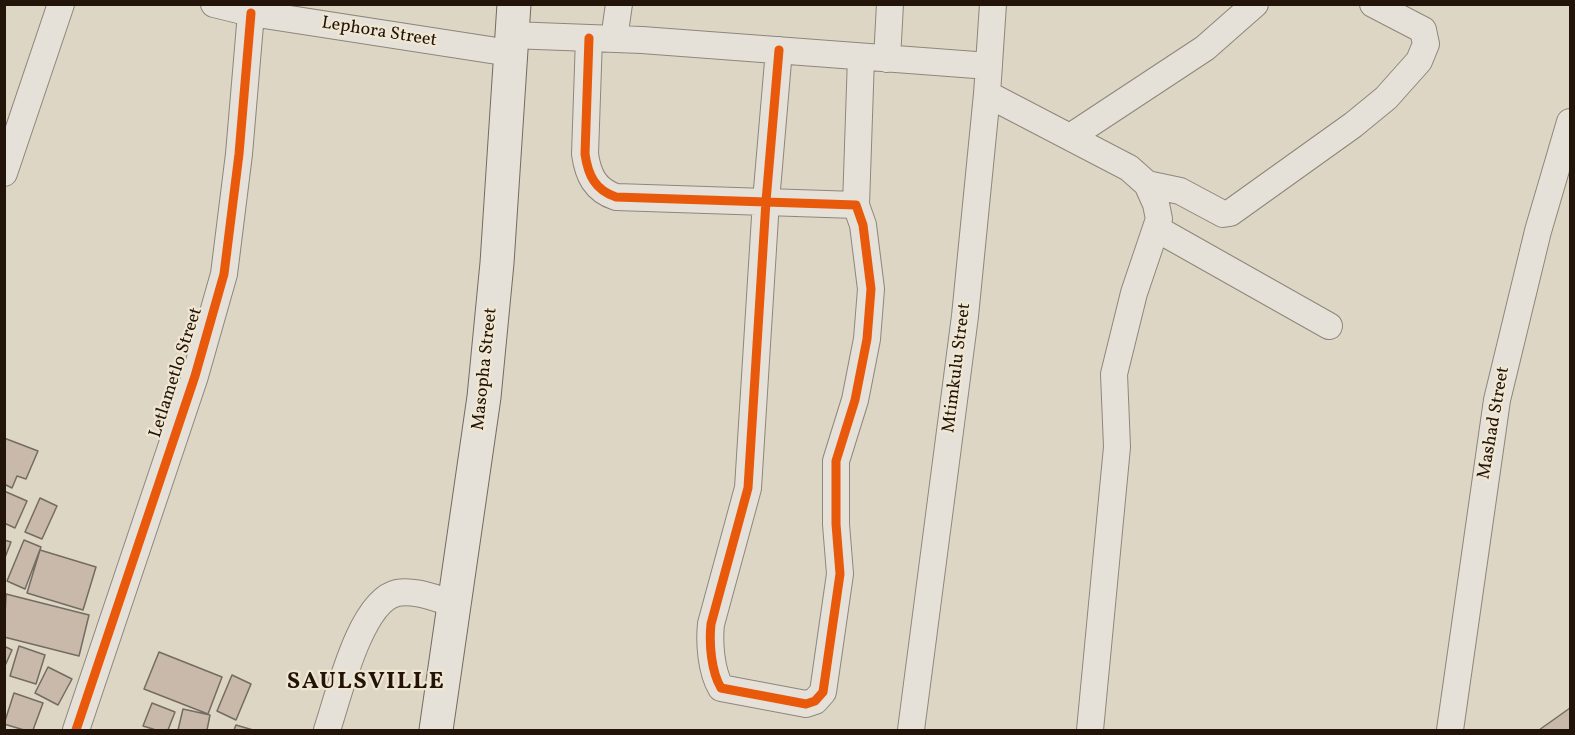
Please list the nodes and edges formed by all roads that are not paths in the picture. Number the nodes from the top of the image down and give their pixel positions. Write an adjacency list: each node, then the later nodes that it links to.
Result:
1 (61, 4): 19 (street)
2 (214, 4): 8 (street, Lephora Street)
3 (619, 4): 11 (street)
4 (890, 4): 14 (street)
5 (993, 4): 15 (street, Mtimkulu Street)
6 (1255, 4): 18 (street)
7 (1373, 4): 20 (street)
8 (251, 13): 9 (street, Lephora Street); 26 (street, Letlametlo Street)
9 (512, 31): 10 (street, Lephora Street); 25 (street, Masopha Street)
10 (589, 38): 11 (street, Lephora Street); 21 (street)
11 (614, 39): 12 (street, Lephora Street)
12 (779, 51): 13 (street, Lephora Street); 21 (street)
13 (861, 57): 14 (street, Lephora Street); 22 (street)
14 (887, 59): 15 (street, Lephora Street)
15 (989, 66): 16 (street, Mtimkulu Street)
16 (987, 94): 18 (street); 29 (street, Mtimkulu Street)
17 (1570, 122): 31 (street, Mashad Street)
18 (1070, 137): 20 (street)
19 (4, 172)
20 (1147, 184): 23 (street)
21 (766, 201): 22 (street); 22 (street)
22 (856, 205)
23 (1157, 229): 24 (street); 30 (street)
24 (1329, 326)
25 (456, 604): 27 (street); 28 (street, Masopha Street)
26 (76, 730)
27 (327, 730)
28 (436, 730)
29 (911, 730)
30 (1090, 730)
31 (1450, 730)

